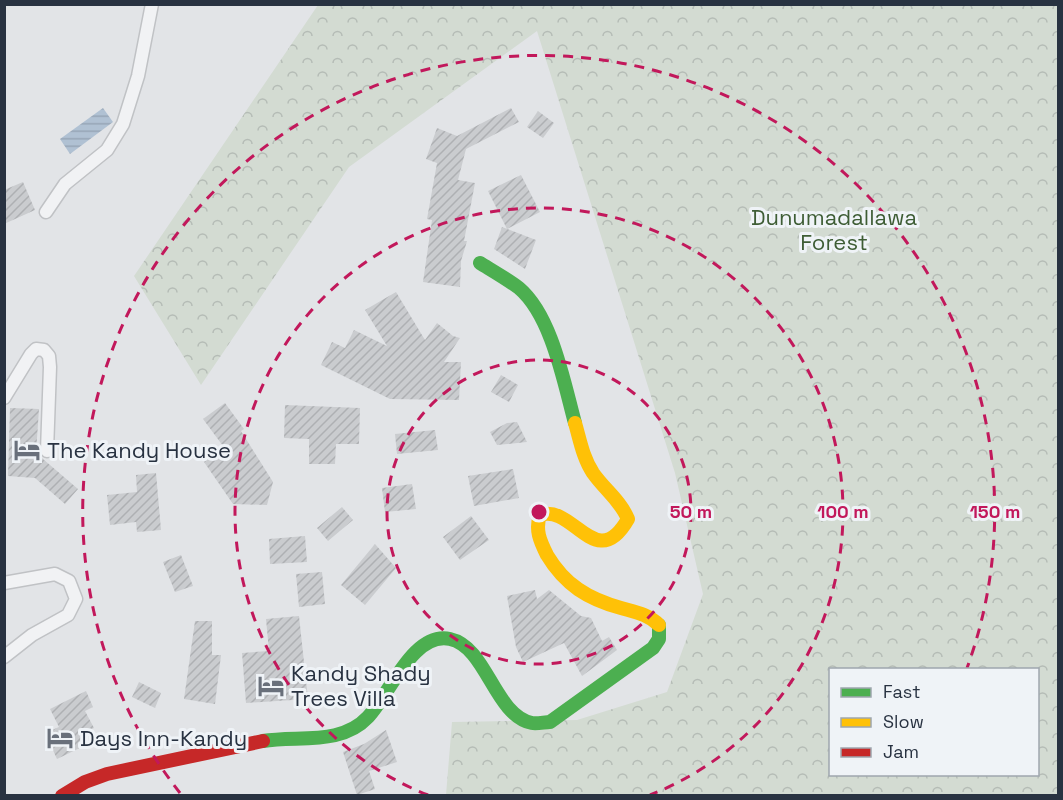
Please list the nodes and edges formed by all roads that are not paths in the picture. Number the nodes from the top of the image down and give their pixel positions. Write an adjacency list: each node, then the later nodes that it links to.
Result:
1 (153, 4): 2 (lane)
2 (46, 212)
3 (480, 263): 8 (street)
4 (4, 398): 5 (lane)
5 (47, 452)
6 (4, 583): 7 (lane)
7 (4, 657)
8 (62, 795)

